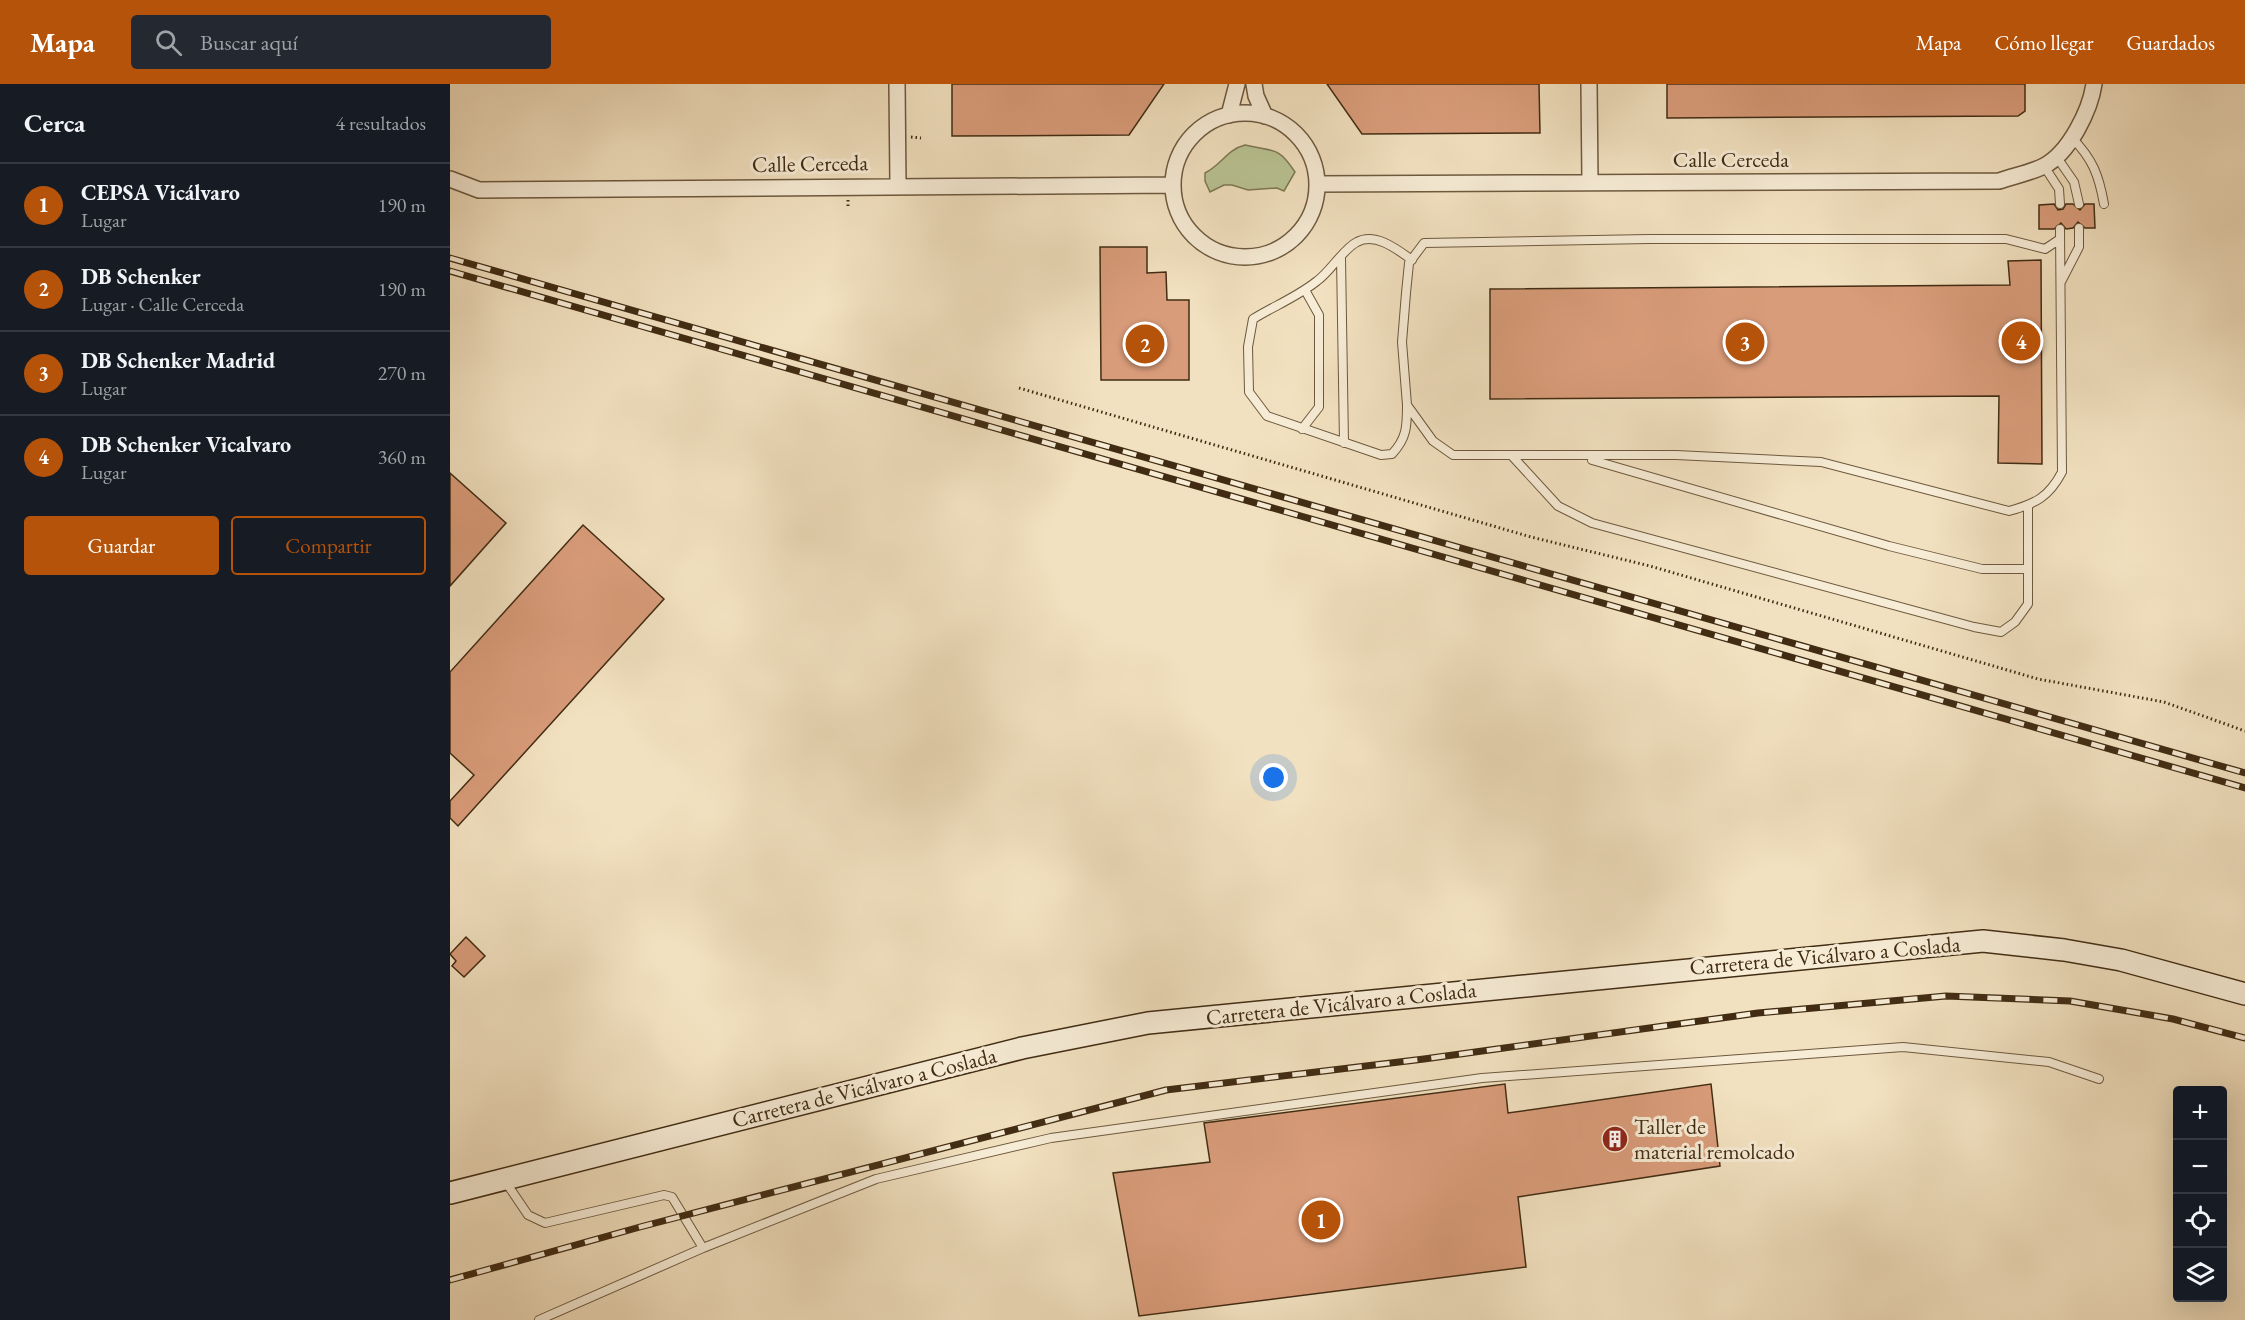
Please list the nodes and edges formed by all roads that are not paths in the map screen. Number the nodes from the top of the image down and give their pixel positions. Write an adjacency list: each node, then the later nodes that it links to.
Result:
1 (897, 84): 12 (street)
2 (1237, 84): 6 (street)
3 (1254, 84): 7 (street)
4 (1589, 84): 11 (street)
5 (2094, 84): 8 (street)
6 (1229, 115): 7 (street); 14 (street)
7 (1265, 116): 13 (street)
8 (2070, 137): 9 (street); 17 (lane)
9 (2050, 161): 11 (street, Calle Cerceda); 15 (lane); 16 (lane)
10 (450, 180): 12 (street, Calle Cerceda)
11 (1590, 182): 13 (street, Calle Cerceda)
12 (898, 184): 14 (street, Calle Cerceda)
13 (1317, 184): 14 (street)
14 (1173, 185)
15 (2060, 204)
16 (2079, 204)
17 (2104, 204)
18 (2079, 228): 23 (lane)
19 (2060, 229): 20 (lane)
20 (2060, 239): 22 (lane); 23 (lane)
21 (1341, 258): 22 (lane); 24 (lane); 27 (lane)
22 (1412, 260): 25 (lane)
23 (2061, 283): 30 (lane)
24 (1305, 290): 26 (lane); 26 (lane)
25 (1407, 405): 27 (lane); 28 (lane)
26 (1302, 429): 27 (lane)
27 (1344, 443)
28 (1513, 457): 29 (lane); 31 (lane)
29 (1582, 457): 30 (lane); 31 (lane)
30 (2028, 506): 31 (lane)
31 (2028, 569)
32 (2245, 994): 34 (street, Carretera de Vicálvaro a Coslada)
33 (2099, 1079): 36 (lane)
34 (503, 1178): 35 (street, Carretera de Vicálvaro a Coslada); 36 (lane)
35 (450, 1193)
36 (703, 1248): 37 (lane)
37 (539, 1320)

